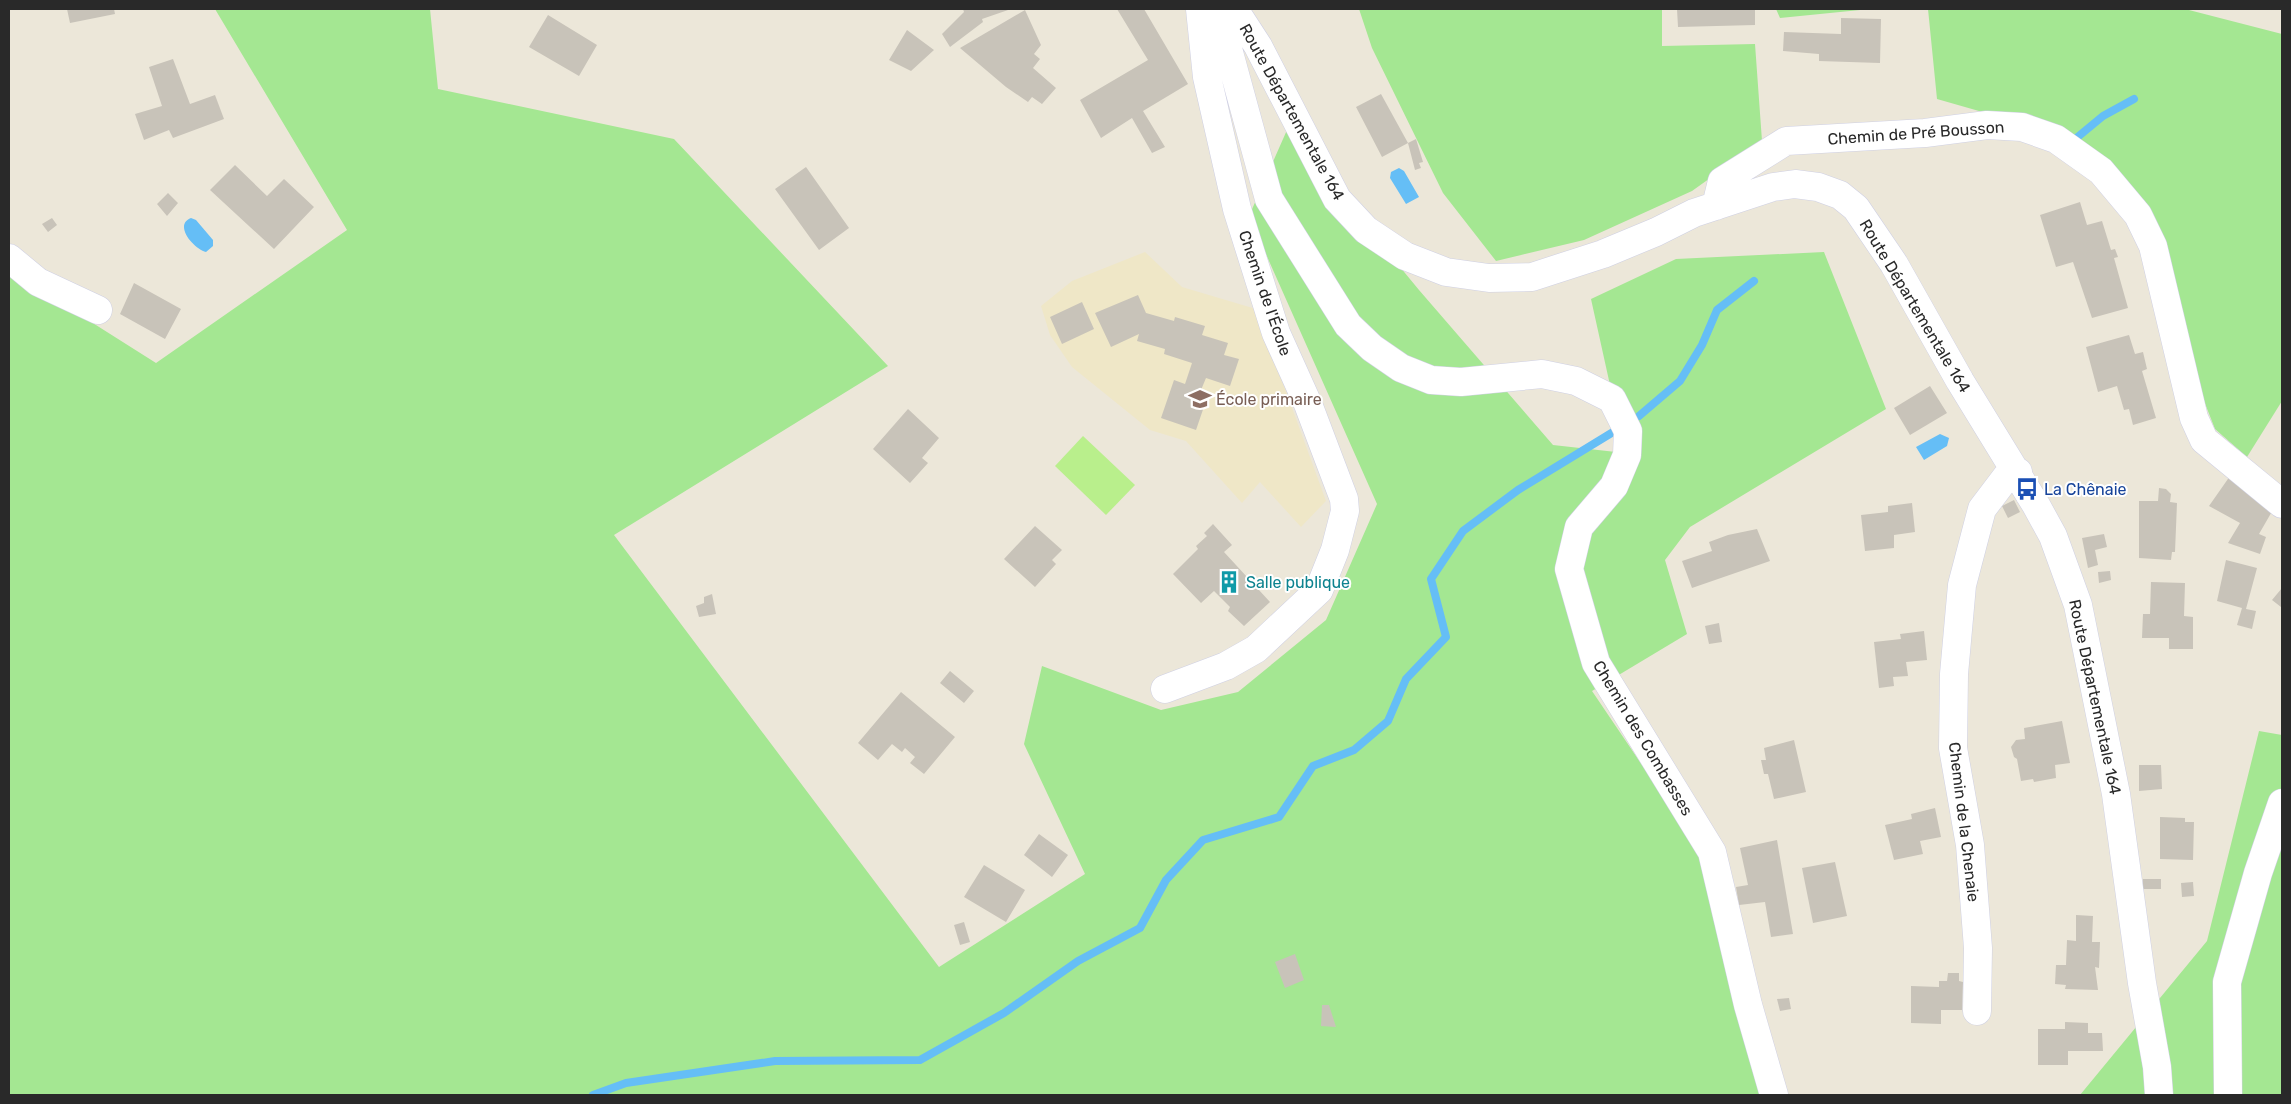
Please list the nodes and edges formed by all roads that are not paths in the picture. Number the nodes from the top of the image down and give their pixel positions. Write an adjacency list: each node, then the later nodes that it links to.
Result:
1 (1200, 9): 9 (street, Chemin de l'École)
2 (1204, 9): 12 (street, Chemin des Combasses)
3 (1234, 9): 4 (street, Route Départementale 164)
4 (1724, 203): 7 (street, Route Départementale 164); 8 (street, Chemin de Pré Bousson)
5 (9, 258): 6 (street)
6 (98, 310)
7 (2018, 472): 11 (street, Chemin de la Chenaie); 13 (street, Route Départementale 164)
8 (2282, 504)
9 (1165, 689)
10 (2282, 804): 14 (street)
11 (1978, 1011)
12 (1774, 1095)
13 (2159, 1095)
14 (2228, 1095)

